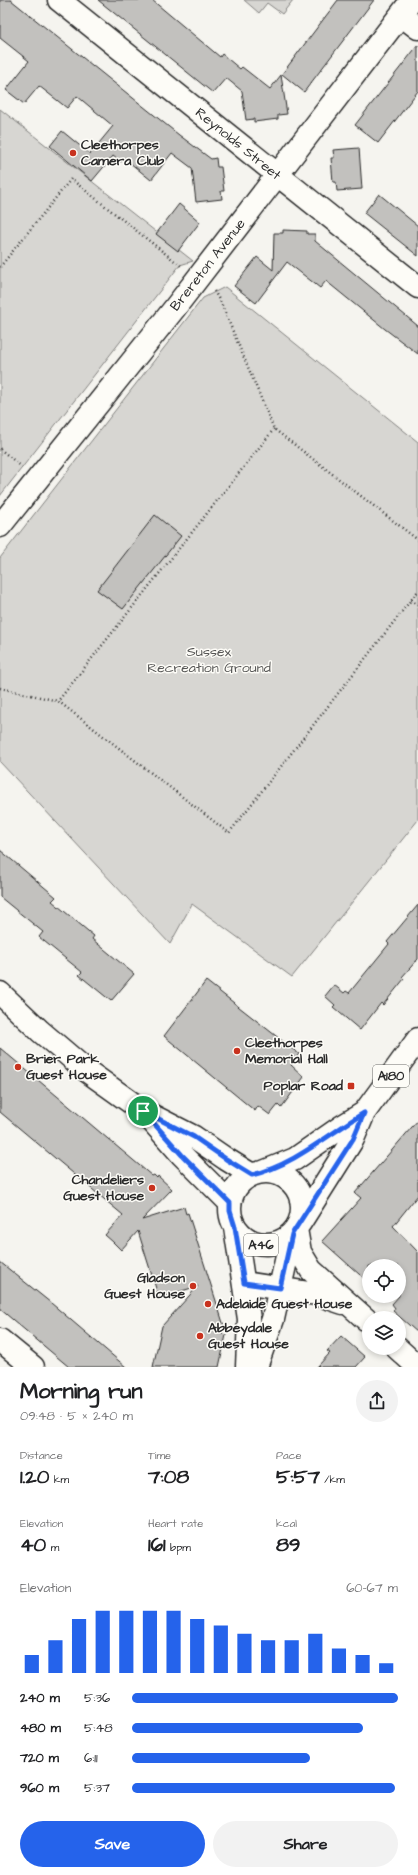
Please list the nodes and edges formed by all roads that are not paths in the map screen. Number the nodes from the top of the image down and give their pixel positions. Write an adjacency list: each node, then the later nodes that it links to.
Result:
1 (59, 0): 4 (street, Reynolds Street)
2 (407, 7): 3 (street); 4 (street, Brereton Avenue)
3 (418, 28)
4 (277, 175): 5 (street, Reynolds Street); 6 (street, Brereton Avenue)
5 (418, 287)
6 (0, 526)
7 (0, 993): 9 (street)
8 (418, 1039): 10 (street, A180)
9 (143, 1111): 11 (street); 12 (street)
10 (364, 1113): 11 (street, A180); 14 (street, A180)
11 (257, 1173): 12 (street); 14 (street)
12 (230, 1203): 13 (street, A46)
13 (235, 1227): 14 (street, A46); 15 (street)
14 (296, 1229): 16 (street); 17 (street)
15 (244, 1283): 16 (street); 22 (street)
16 (280, 1288): 17 (street); 23 (street)
17 (350, 1305): 18 (street)
18 (362, 1316)
19 (1, 1341): 21 (street)
20 (405, 1355): 24 (street)
21 (33, 1367)
22 (247, 1367)
23 (256, 1367)
24 (418, 1367)

